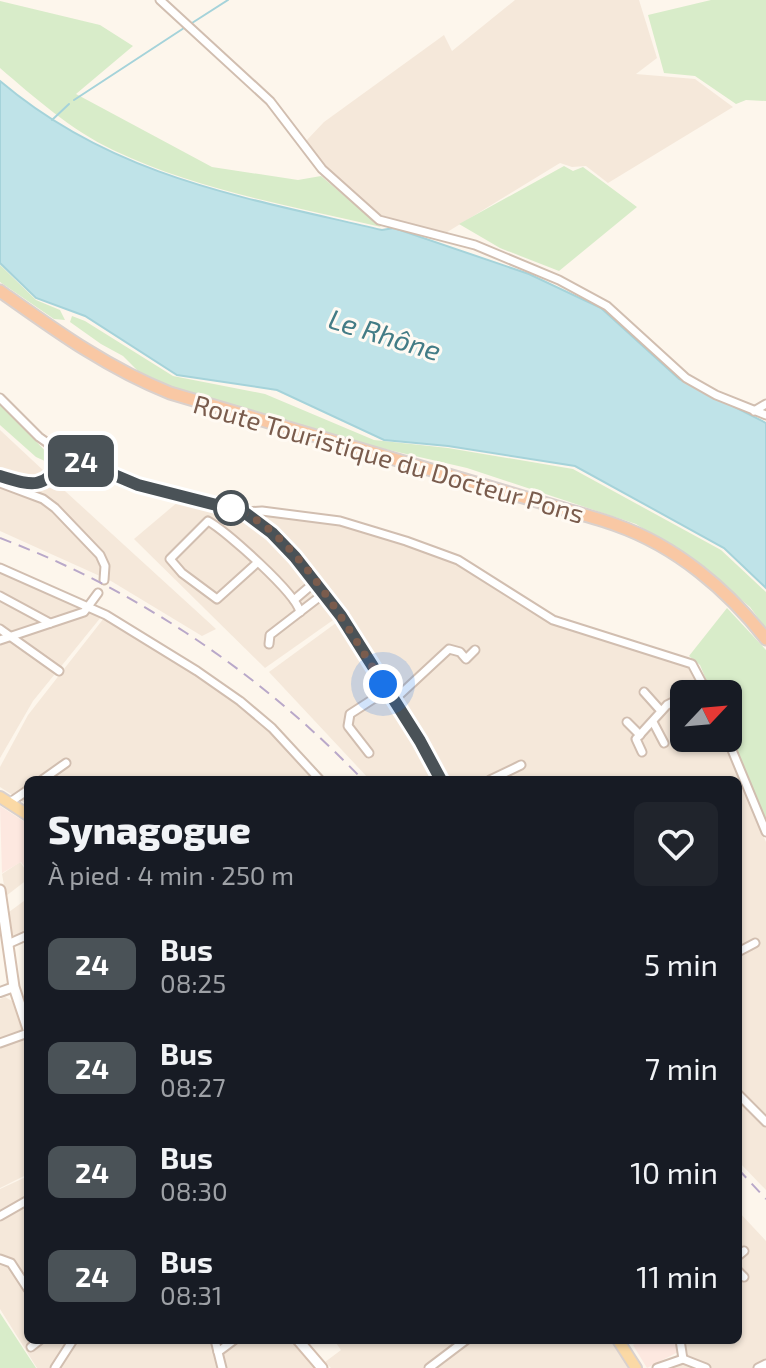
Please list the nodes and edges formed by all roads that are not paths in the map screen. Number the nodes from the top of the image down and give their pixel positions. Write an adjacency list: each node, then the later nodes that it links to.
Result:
1 (160, 0): 5 (street)
2 (0, 291): 26 (highway, Route Touristique du Docteur Pons)
3 (0, 398): 7 (street)
4 (766, 404): 5 (street)
5 (754, 411): 6 (street)
6 (766, 415)
7 (56, 449): 8 (street); 9 (street)
8 (74, 458): 9 (street); 12 (street)
9 (61, 462): 10 (street)
10 (0, 476)
11 (0, 483): 15 (street)
12 (244, 512): 16 (street); 31 (street)
13 (258, 562): 13 (street); 20 (street)
14 (0, 568): 21 (street)
15 (104, 580)
16 (315, 582): 20 (street); 32 (street)
17 (98, 593): 21 (street)
18 (0, 596): 23 (street)
19 (318, 598): 22 (street)
20 (294, 600): 22 (street)
21 (90, 606): 23 (street); 47 (street)
22 (300, 612): 28 (street)
23 (50, 623): 25 (street)
24 (0, 629): 25 (street)
25 (9, 636): 27 (street); 30 (street)
26 (766, 639)
27 (0, 640)
28 (269, 644)
29 (475, 650): 34 (street)
30 (59, 671)
31 (701, 680)
32 (387, 690): 34 (street); 43 (street)
33 (644, 692): 36 (street)
34 (394, 700): 48 (street)
35 (670, 705): 36 (street)
36 (661, 711): 38 (street)
37 (627, 722): 39 (street)
38 (653, 722): 39 (street); 40 (street)
39 (640, 735): 41 (street)
40 (664, 743)
41 (642, 752)
42 (733, 752): 53 (street)
43 (369, 753)
44 (66, 763): 46 (street)
45 (521, 765): 49 (street)
46 (48, 776)
47 (316, 776)
48 (439, 776)
49 (498, 776)
50 (24, 792): 51 (street)
51 (5, 800): 52 (main road)
52 (24, 812)
53 (766, 832)
54 (0, 890): 57 (main road)
55 (24, 937): 57 (street)
56 (755, 943): 58 (street)
57 (8, 944): 59 (main road)
58 (742, 950)
59 (14, 987): 60 (street); 61 (main road)
60 (0, 992)
61 (24, 1018)
62 (24, 1033): 63 (street)
63 (0, 1043)
64 (742, 1098): 65 (street)
65 (766, 1122)
66 (24, 1202): 67 (street)
67 (0, 1216)
68 (0, 1259): 69 (street)
69 (24, 1283)
70 (35, 1344): 78 (street)
71 (70, 1344): 82 (street)
72 (216, 1344): 79 (street)
73 (229, 1344): 79 (street)
74 (304, 1344): 84 (main road)
75 (461, 1344): 85 (street)
76 (621, 1344): 86 (main road)
77 (681, 1344): 80 (street)
78 (31, 1347)
79 (218, 1352): 83 (street)
80 (683, 1359): 87 (street); 88 (street)
81 (766, 1364): 89 (street)
82 (55, 1368)
83 (222, 1368)
84 (322, 1368)
85 (429, 1368)
86 (636, 1368)
87 (657, 1368)
88 (706, 1368)
89 (758, 1368)

